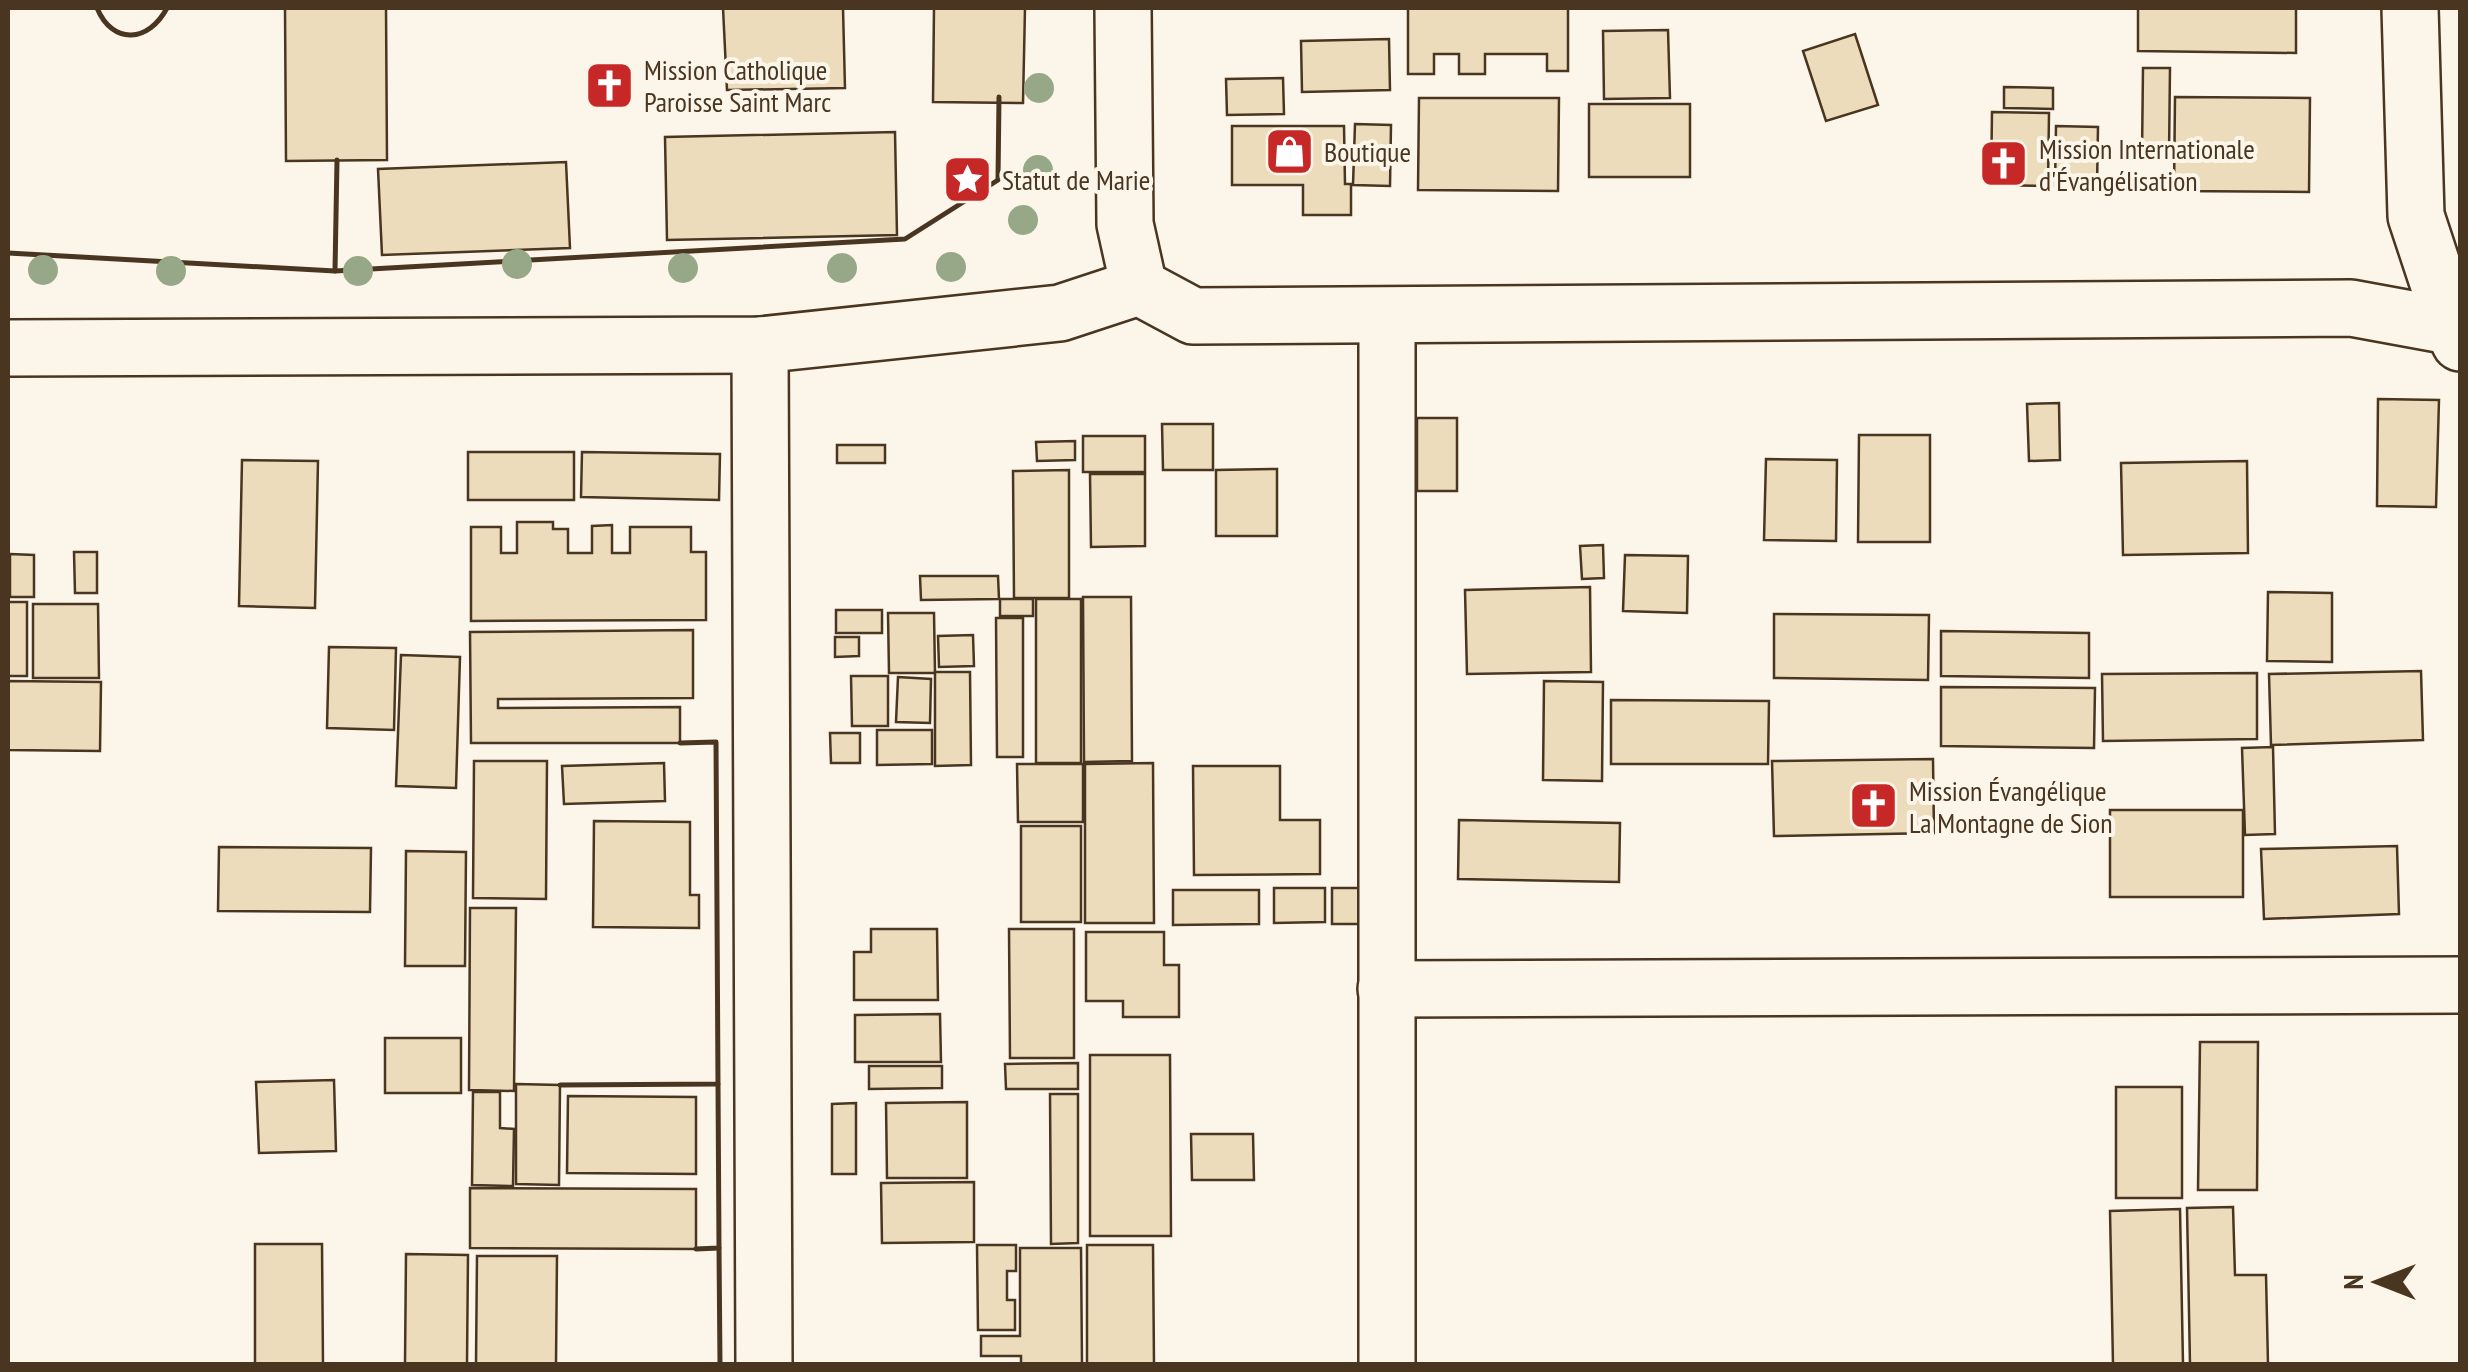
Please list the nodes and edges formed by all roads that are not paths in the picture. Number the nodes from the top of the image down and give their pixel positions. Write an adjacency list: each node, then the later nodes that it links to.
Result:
1 (1123, 8): 3 (street)
2 (2410, 8): 5 (street)
3 (1139, 287): 4 (street); 6 (street)
4 (1386, 316): 5 (street); 9 (street)
5 (2458, 333)
6 (760, 344): 7 (street); 10 (street)
7 (8, 348)
8 (2460, 984): 9 (street)
9 (1386, 989): 11 (street)
10 (764, 1364)
11 (1387, 1364)

